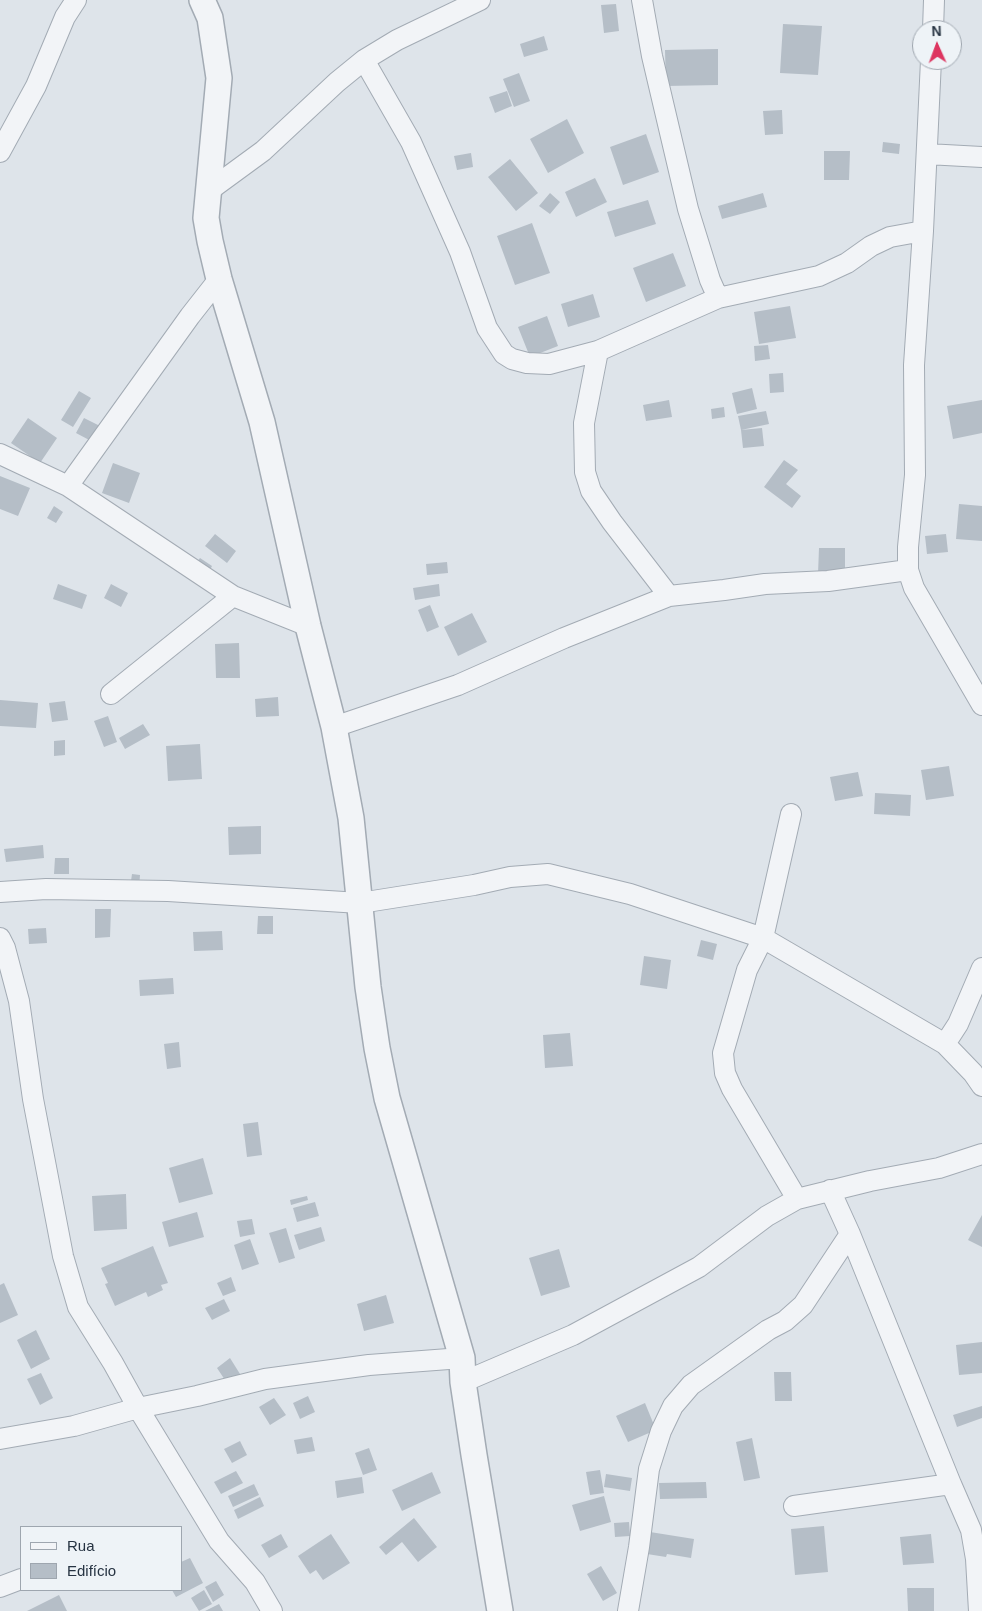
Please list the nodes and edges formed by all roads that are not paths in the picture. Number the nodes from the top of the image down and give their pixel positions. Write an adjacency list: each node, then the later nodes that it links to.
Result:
1 (76, 0): 9 (street)
2 (202, 0): 12 (street)
3 (480, 0): 7 (street)
4 (642, 0): 15 (street)
5 (934, 0): 6 (street)
6 (933, 20)
7 (364, 60): 12 (street); 16 (street)
8 (931, 70): 10 (street)
9 (0, 152)
10 (927, 154): 11 (street); 13 (street)
11 (982, 157)
12 (207, 192): 14 (street)
13 (923, 231): 15 (street); 19 (street)
14 (219, 279): 18 (street); 22 (street)
15 (718, 298): 16 (street)
16 (598, 351): 21 (street)
17 (0, 454): 18 (street)
18 (68, 486): 20 (street)
19 (908, 570): 21 (street); 24 (street)
20 (233, 596): 22 (street); 23 (street)
21 (669, 596): 25 (street)
22 (308, 626): 25 (street)
23 (111, 694)
24 (982, 705)
25 (334, 727): 28 (street)
26 (791, 814): 30 (street)
27 (0, 892): 28 (street)
28 (360, 902): 30 (street); 38 (street)
29 (0, 938): 40 (street)
30 (763, 938): 32 (street); 36 (street)
31 (982, 968): 32 (street)
32 (945, 1044): 33 (street)
33 (982, 1086)
34 (982, 1154): 35 (street)
35 (830, 1190): 36 (street); 37 (street)
36 (797, 1199): 39 (street)
37 (850, 1234): 42 (street); 48 (street)
38 (462, 1358): 39 (street); 40 (street)
39 (463, 1382): 47 (street)
40 (138, 1408): 41 (street); 46 (street)
41 (0, 1439)
42 (951, 1484): 43 (street); 49 (street)
43 (794, 1506)
44 (20, 1579): 45 (street)
45 (0, 1588)
46 (272, 1611)
47 (500, 1611)
48 (628, 1611)
49 (978, 1611)

